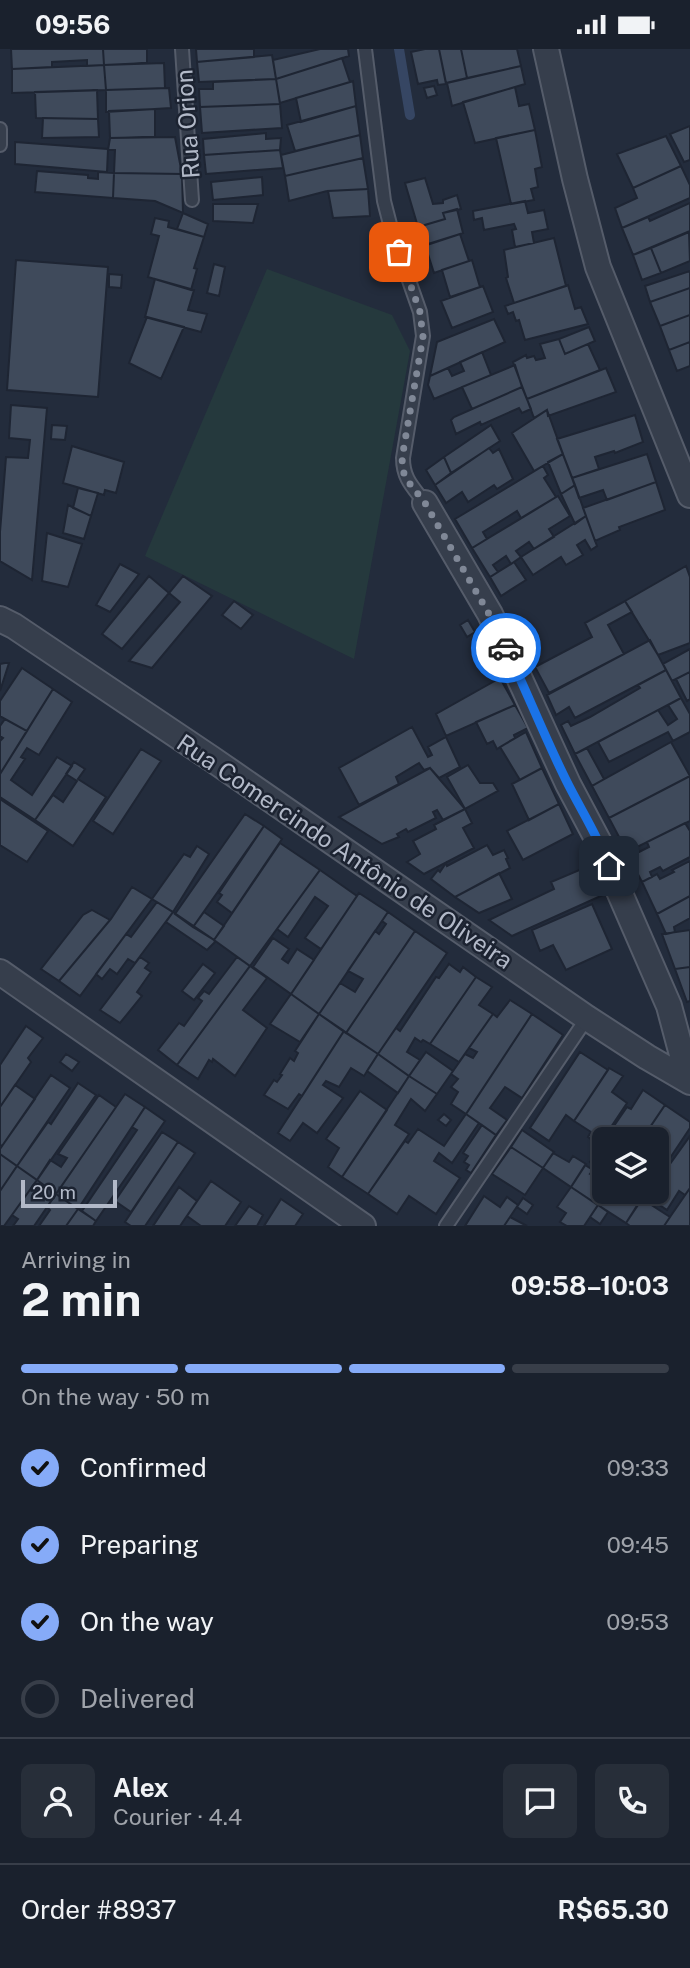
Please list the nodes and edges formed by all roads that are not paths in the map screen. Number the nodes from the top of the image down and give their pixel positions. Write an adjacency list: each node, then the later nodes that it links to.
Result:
1 (182, 49): 6 (lane, Rua Orion)
2 (365, 49): 8 (lane)
3 (546, 49): 7 (street)
4 (0, 129): 5 (lane)
5 (0, 145)
6 (192, 200)
7 (690, 495)
8 (425, 503): 12 (street)
9 (0, 619): 11 (street, Rua Comercindo Antônio de Oliveira)
10 (0, 972): 13 (street)
11 (587, 1017): 12 (street, Rua Comercindo Antônio de Oliveira); 14 (lane)
12 (689, 1082)
13 (363, 1226)
14 (446, 1226)

